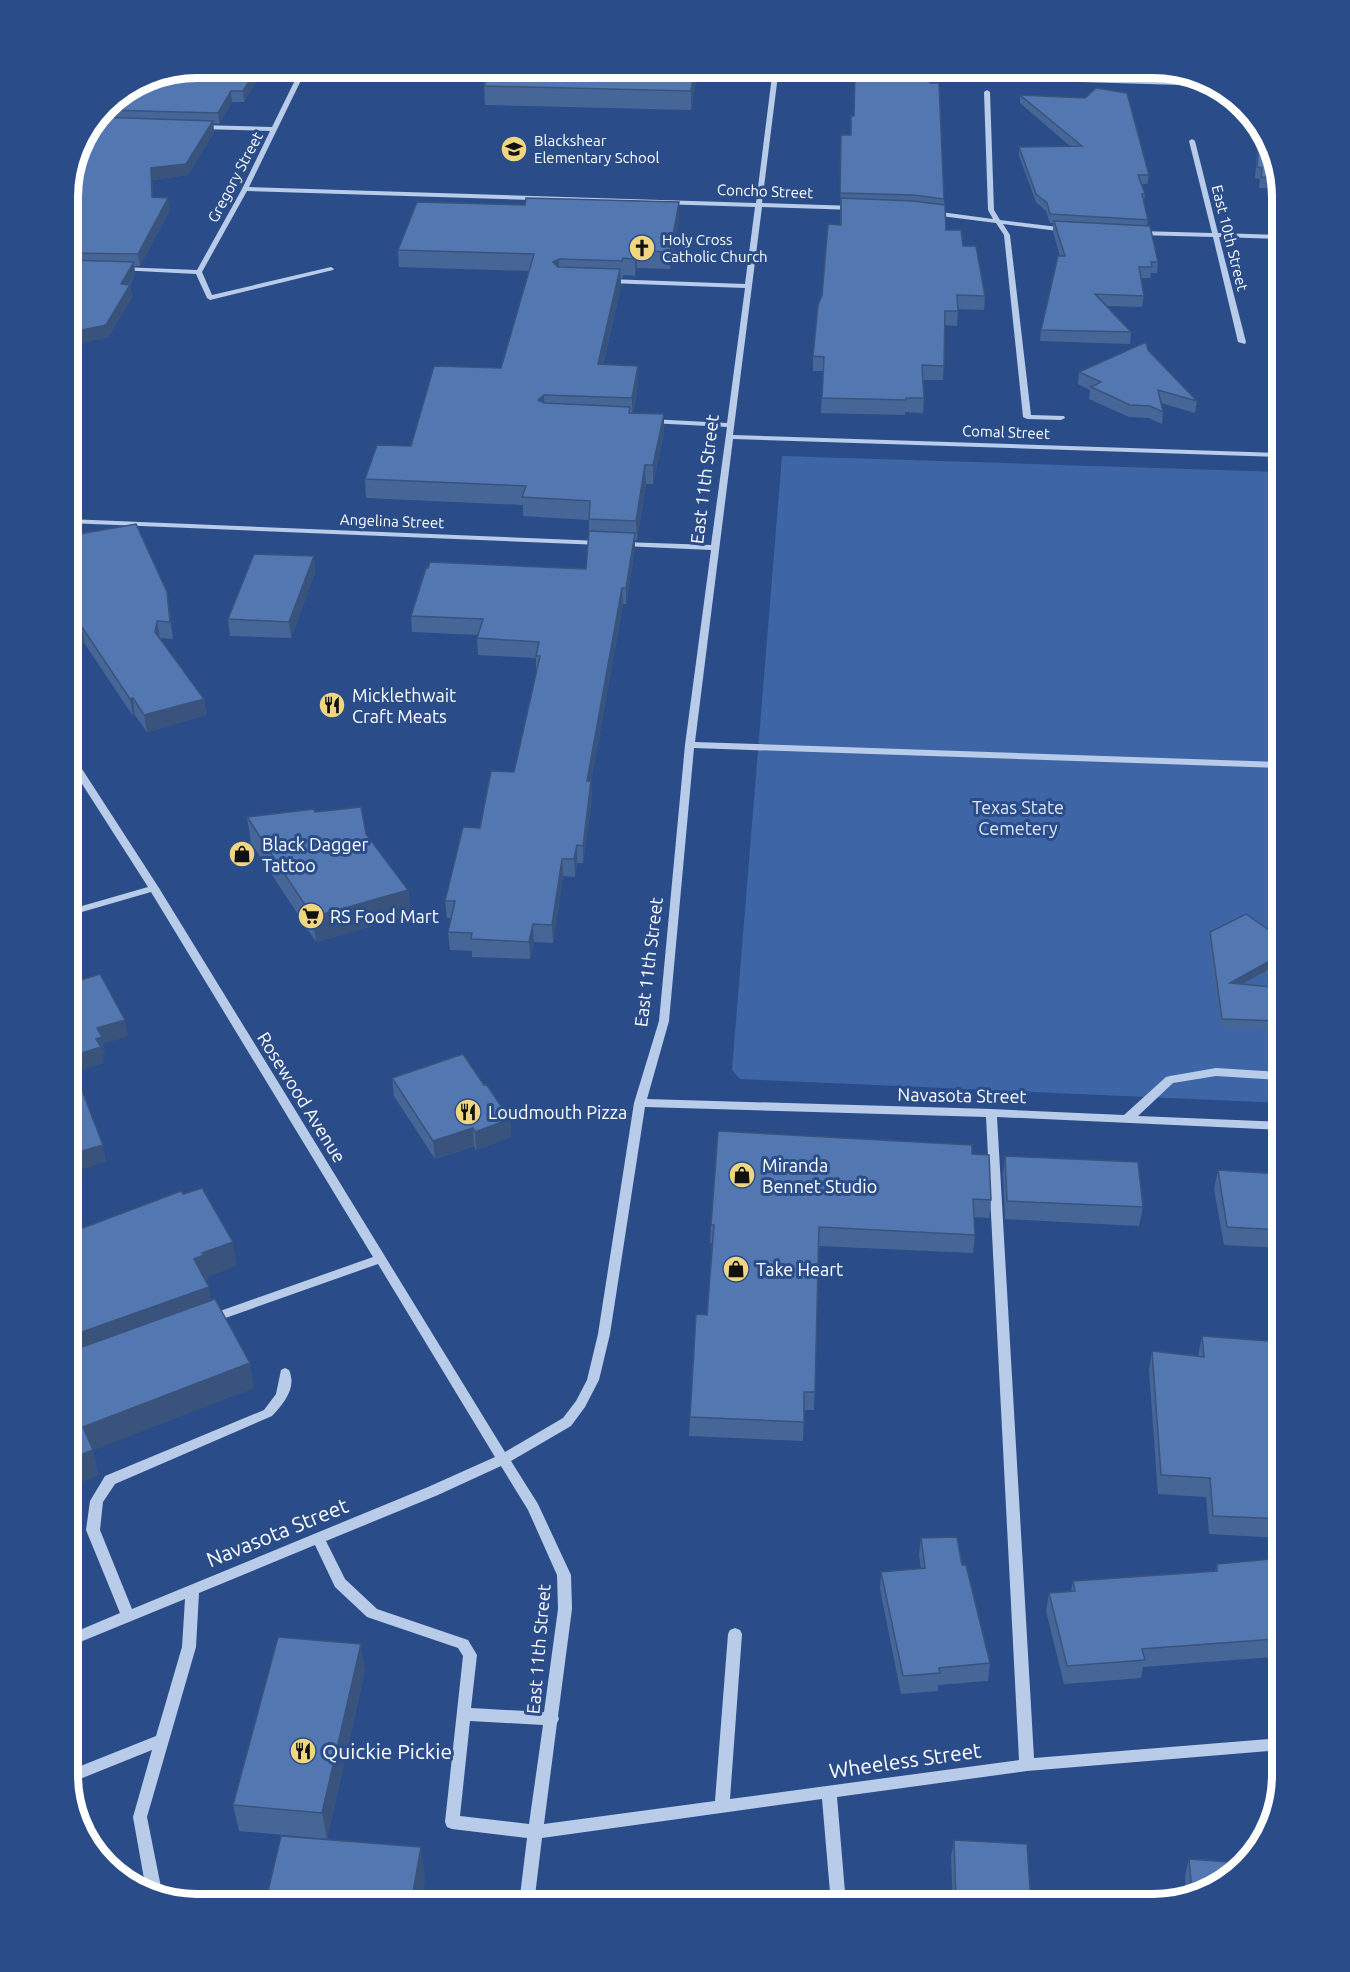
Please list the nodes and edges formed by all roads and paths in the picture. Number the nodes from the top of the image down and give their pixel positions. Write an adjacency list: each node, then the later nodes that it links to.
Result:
1 (299, 78): 7 (street, Gregory Street)
2 (775, 78): 10 (street, East 11th Street)
3 (988, 78): 4 (street)
4 (1189, 83)
5 (987, 92): 13 (street)
6 (189, 127): 7 (street)
7 (275, 129): 9 (street, Gregory Street)
8 (1192, 141): 16 (street, East 10th Street)
9 (245, 189): 10 (street, Concho Street); 20 (street, Gregory Street)
10 (759, 204): 11 (street, Concho Street); 22 (street, East 11th Street)
11 (866, 208)
12 (921, 211): 13 (street)
13 (998, 223): 14 (street); 24 (street)
14 (1070, 231)
15 (1126, 233): 16 (street)
16 (1215, 235): 17 (street); 23 (street, East 10th Street)
17 (1272, 237)
18 (112, 269): 20 (street)
19 (331, 269): 20 (street)
20 (199, 272)
21 (603, 281): 22 (street)
22 (748, 286): 26 (street, East 11th Street)
23 (1242, 342)
24 (1060, 418)
25 (637, 421): 26 (street)
26 (731, 425): 27 (street, East 11th Street)
27 (729, 436): 28 (street, Comal Street); 32 (street, East 11th Street)
28 (1272, 455)
29 (78, 521): 30 (street, Angelina Street)
30 (605, 543)
31 (617, 544): 32 (street)
32 (715, 548): 33 (street, East 11th Street)
33 (690, 745): 34 (street); 39 (street, East 11th Street)
34 (1272, 765)
35 (78, 770): 36 (street, Rosewood Avenue)
36 (154, 888): 37 (street); 43 (street, Rosewood Avenue)
37 (78, 910)
38 (1272, 1075): 41 (street)
39 (640, 1103): 40 (street, Navasota Street); 46 (street, East 11th Street)
40 (991, 1113): 41 (street, Navasota Street); 56 (street)
41 (1127, 1119): 42 (street, Navasota Street)
42 (1272, 1126)
43 (380, 1259): 44 (street); 46 (street, Rosewood Avenue)
44 (200, 1322)
45 (285, 1373): 49 (street)
46 (502, 1460): 47 (street, Navasota Street); 53 (street, East 11th Street)
47 (318, 1538): 48 (street, Navasota Street); 52 (street)
48 (192, 1589): 49 (street, Navasota Street); 54 (street)
49 (128, 1615): 51 (street, Navasota Street)
50 (735, 1634): 59 (street)
51 (78, 1637)
52 (464, 1714): 53 (street); 60 (street, Wheeless Street)
53 (552, 1719): 60 (street, East 11th Street)
54 (162, 1740): 57 (street); 61 (street)
55 (1272, 1745): 56 (street, Wheeless Street)
56 (1027, 1765): 58 (street, Wheeless Street)
57 (78, 1773)
58 (829, 1792): 59 (street, Wheeless Street); 63 (street)
59 (722, 1806): 60 (street, Wheeless Street)
60 (536, 1832): 62 (street, East 11th Street)
61 (153, 1885)
62 (527, 1894)
63 (838, 1894)

